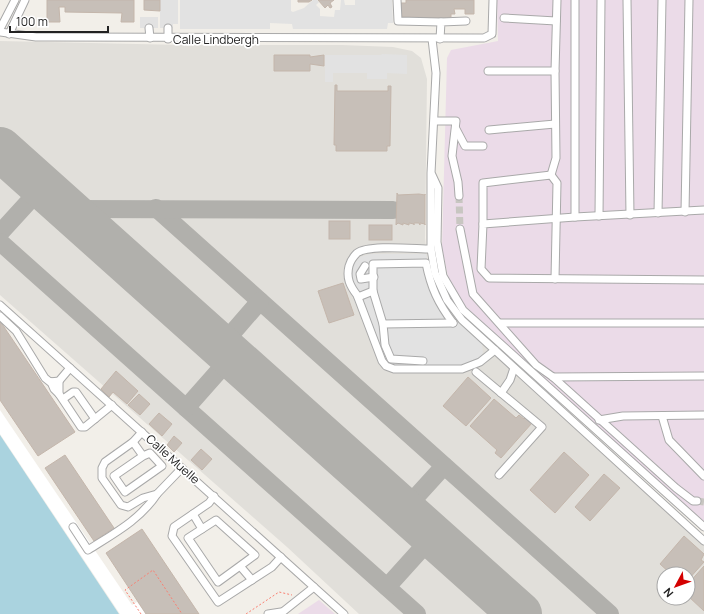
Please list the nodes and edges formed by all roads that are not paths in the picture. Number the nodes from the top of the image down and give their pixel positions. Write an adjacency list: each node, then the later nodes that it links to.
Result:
1 (15, 0): 17 (street)
2 (25, 0): 19 (street)
3 (397, 0): 14 (street)
4 (493, 0): 23 (street, Calle Lindbergh)
5 (557, 0): 13 (street)
6 (575, 0): 38 (street)
7 (601, 0): 39 (street)
8 (627, 0): 37 (street)
9 (662, 0): 36 (street)
10 (689, 0): 35 (street)
11 (504, 18): 13 (street)
12 (466, 21): 14 (street)
13 (556, 21): 25 (street)
14 (441, 22): 23 (street)
15 (149, 28): 20 (street)
16 (168, 28): 21 (street)
17 (0, 29)
18 (0, 32): 19 (street, Calle Lindbergh)
19 (9, 34): 20 (street, Calle Lindbergh)
20 (150, 38): 21 (street, Calle Lindbergh)
21 (168, 39): 22 (street, Calle Lindbergh)
22 (432, 39): 23 (street, Calle Lindbergh); 26 (street)
23 (440, 39)
24 (488, 71): 25 (street)
25 (555, 71): 27 (street)
26 (435, 121): 28 (street); 31 (street)
27 (556, 124): 29 (street); 32 (street)
28 (456, 129): 30 (street); 33 (street)
29 (489, 130)
30 (483, 146)
31 (431, 173): 43 (street); 82 (street)
32 (551, 175): 40 (street); 41 (street)
33 (459, 196)
34 (704, 210): 35 (street)
35 (685, 212): 36 (street)
36 (658, 213): 37 (street)
37 (630, 215): 39 (street)
38 (575, 216): 39 (street); 40 (street)
39 (599, 216)
40 (556, 218): 41 (street); 46 (street)
41 (483, 224): 46 (street)
42 (460, 229): 52 (street)
43 (431, 249): 49 (street); 55 (street)
44 (365, 266): 45 (street)
45 (374, 277): 48 (street); 54 (street)
46 (555, 279): 47 (street)
47 (704, 280)
48 (373, 292): 49 (street); 54 (street)
49 (358, 297): 55 (street)
50 (0, 305): 57 (street, Calle Muelle)
51 (0, 316): 62 (street)
52 (500, 323): 53 (street); 61 (street)
53 (704, 323)
54 (383, 324): 56 (street)
55 (495, 350): 58 (street)
56 (423, 362)
57 (70, 368): 62 (street); 65 (street, Calle Muelle)
58 (514, 368): 63 (street); 85 (street)
59 (476, 372): 63 (street)
60 (704, 376): 61 (street)
61 (553, 377): 69 (street)
62 (55, 381): 64 (street)
63 (501, 393): 74 (street)
64 (61, 397): 68 (street); 68 (street)
65 (112, 405): 68 (street); 70 (street, Calle Muelle)
66 (704, 415): 67 (street)
67 (662, 416): 69 (street); 75 (street)
68 (95, 419)
69 (599, 420): 79 (street)
70 (142, 432): 71 (street); 73 (street, Calle Muelle)
71 (133, 442): 72 (street); 80 (street)
72 (143, 456): 76 (street); 76 (street)
73 (182, 468): 77 (street); 78 (street, Calle Muelle)
74 (499, 475)
75 (704, 476)
76 (125, 492): 80 (street)
77 (157, 494): 80 (street); 83 (street)
78 (214, 496): 81 (street); 86 (street, Calle Muelle)
79 (697, 501)
80 (133, 504)
81 (193, 514): 84 (street); 88 (street)
82 (704, 526)
83 (73, 527)
84 (202, 529): 87 (street); 87 (street)
85 (704, 541)
86 (281, 557): 88 (street); 89 (street, Calle Muelle)
87 (240, 566): 88 (street)
88 (252, 580)
89 (314, 587): 90 (street); 92 (street, Calle Muelle)
90 (281, 613): 91 (street)
91 (268, 614)
92 (344, 614)

